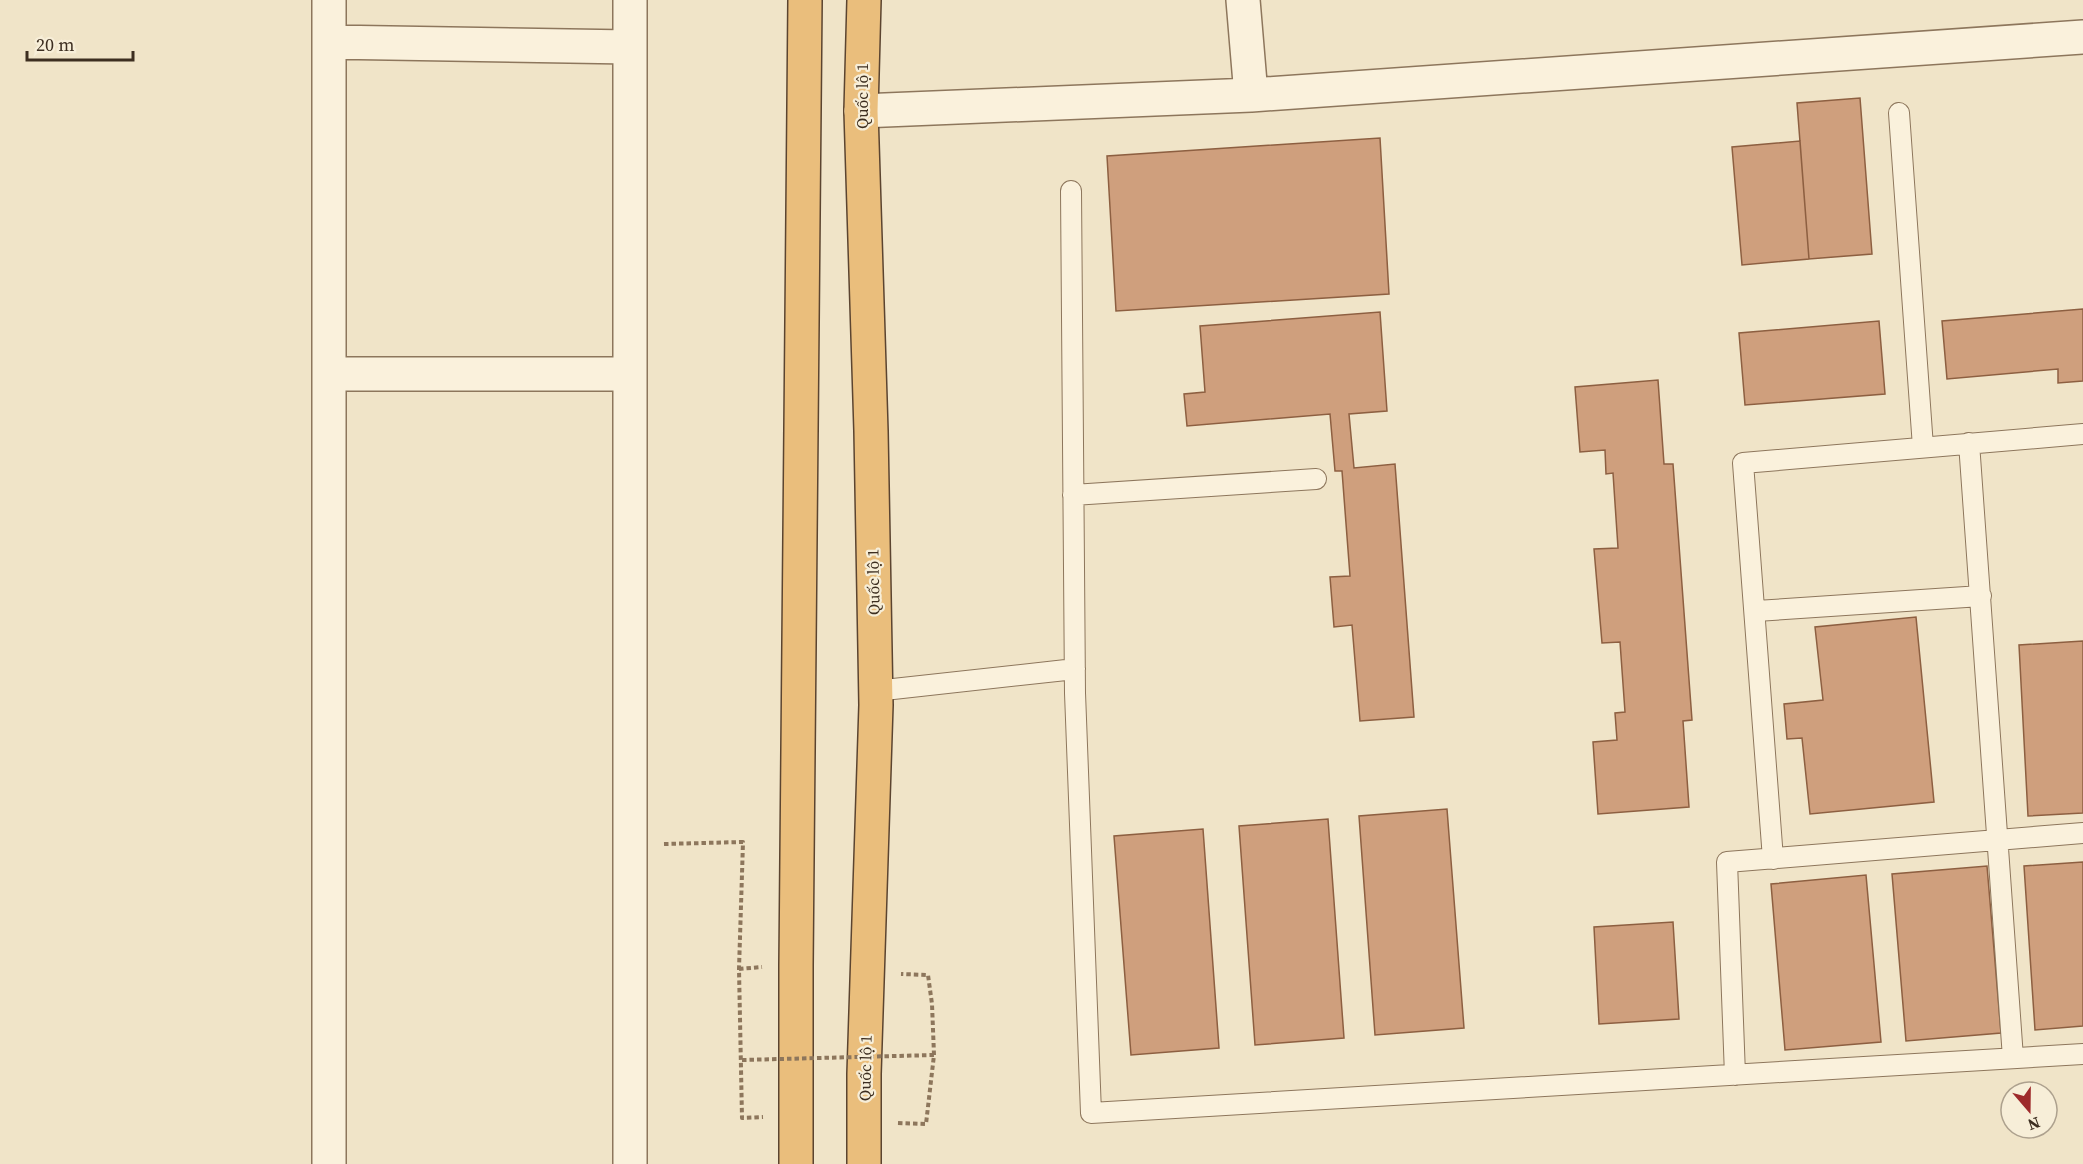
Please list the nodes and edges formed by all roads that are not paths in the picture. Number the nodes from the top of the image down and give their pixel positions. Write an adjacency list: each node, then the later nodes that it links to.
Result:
1 (329, 0): 7 (street)
2 (630, 0): 8 (street)
3 (805, 0): 32 (highway)
4 (864, 0): 10 (highway, Quốc lộ 1)
5 (1243, 0): 9 (street)
6 (2083, 37): 9 (street)
7 (329, 42): 8 (street); 13 (street)
8 (630, 47): 14 (street)
9 (1251, 95): 10 (street)
10 (861, 111): 23 (highway, Quốc lộ 1)
11 (1899, 113): 17 (lane)
12 (1071, 191): 19 (lane)
13 (329, 374): 14 (street); 30 (street)
14 (630, 374): 31 (street)
15 (2083, 434): 16 (lane)
16 (1969, 443): 17 (lane); 20 (lane)
17 (1923, 447): 21 (lane)
18 (1316, 479): 19 (lane)
19 (1073, 495): 22 (lane)
20 (1981, 596): 21 (lane); 25 (lane)
21 (1756, 611): 26 (lane)
22 (1075, 669): 23 (lane); 29 (lane)
23 (875, 691): 33 (highway, Quốc lộ 1)
24 (2083, 833): 25 (lane)
25 (1998, 840): 26 (lane); 28 (lane)
26 (1773, 859): 29 (lane)
27 (2083, 1054): 28 (lane)
28 (2013, 1058): 29 (lane)
29 (1735, 1075)
30 (329, 1164)
31 (630, 1164)
32 (796, 1164)
33 (864, 1164)

